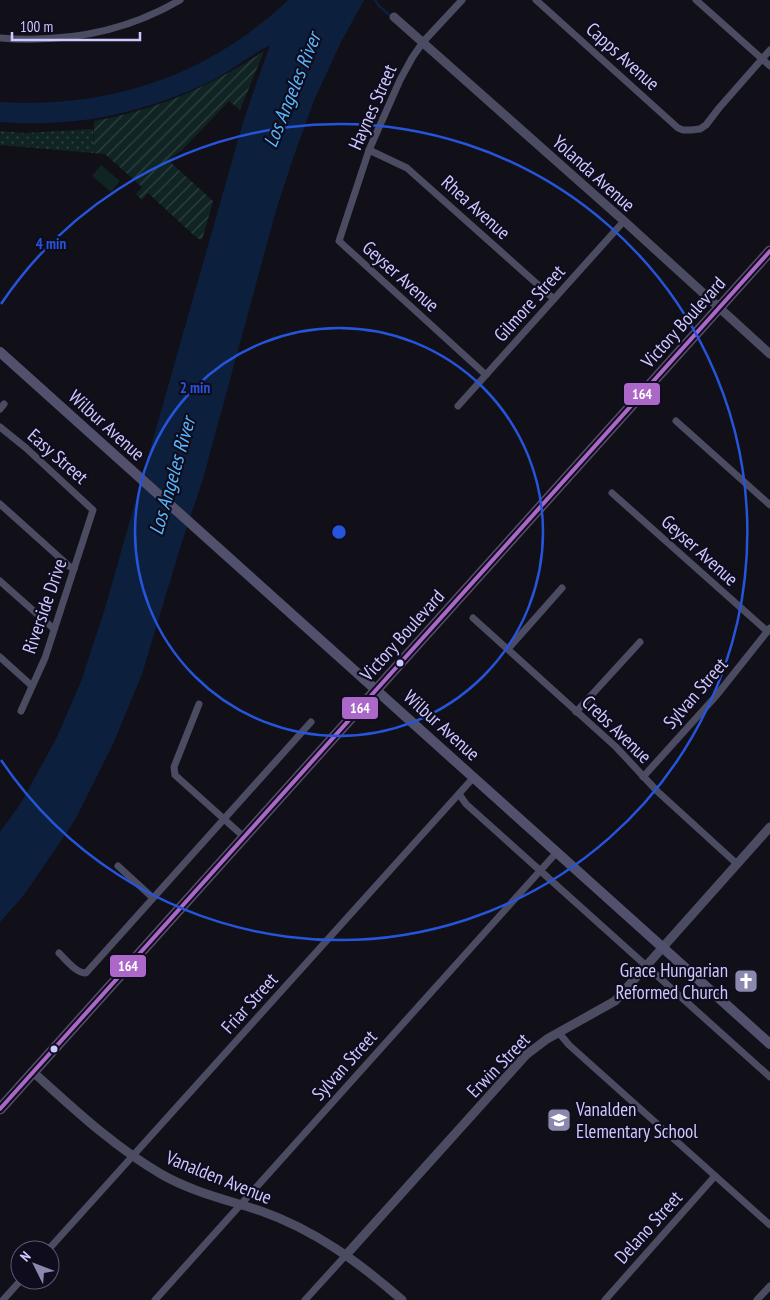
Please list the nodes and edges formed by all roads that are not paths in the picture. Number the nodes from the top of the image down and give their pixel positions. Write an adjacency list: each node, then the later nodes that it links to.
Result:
1 (179, 0): 6 (street)
2 (462, 0): 7 (street, Haynes Street)
3 (536, 0): 9 (street, Capps Avenue)
4 (696, 0): 9 (street)
5 (394, 17): 7 (street, Yolanda Avenue)
6 (0, 38)
7 (423, 42): 11 (street, Haynes Street); 12 (street, Yolanda Avenue)
8 (770, 50): 9 (street)
9 (762, 59): 10 (street)
10 (770, 66)
11 (369, 150): 13 (street, Haynes Street); 15 (street, Rhea Avenue)
12 (624, 221): 15 (street, Gilmore Street); 16 (street, Yolanda Avenue)
13 (339, 242): 19 (street, Geyser Avenue)
14 (770, 252): 16 (main road, Victory Boulevard)
15 (554, 299): 19 (street, Gilmore Street)
16 (719, 308): 18 (street, Yolanda Avenue); 37 (main road, Victory Boulevard)
17 (0, 352): 37 (main road, Wilbur Avenue)
18 (770, 354)
19 (486, 375): 20 (street, Gilmore Street)
20 (458, 406)
21 (676, 421): 25 (street)
22 (0, 427): 26 (street, Easy Street)
23 (612, 493): 32 (street, Geyser Avenue)
24 (0, 504): 27 (street)
25 (770, 505)
26 (93, 510): 27 (street, Riverside Drive)
27 (74, 569): 31 (street, Riverside Drive)
28 (0, 581): 31 (street)
29 (562, 588): 34 (street)
30 (473, 618): 34 (street, Crebs Avenue)
31 (54, 629): 36 (street, Riverside Drive)
32 (769, 630): 43 (street, Sylvan Street)
33 (640, 642): 40 (street)
34 (508, 649): 40 (street, Crebs Avenue)
35 (0, 657): 36 (street)
36 (32, 686): 39 (street, Riverside Drive)
37 (376, 689): 42 (main road, Wilbur Avenue); 47 (main road, Victory Boulevard)
38 (199, 704): 45 (street)
39 (21, 711)
40 (576, 712): 43 (street, Crebs Avenue)
41 (311, 722): 45 (street)
42 (474, 777): 44 (street, Friar Street); 48 (main road, Wilbur Avenue)
43 (643, 777): 49 (street, Crebs Avenue)
44 (459, 794): 51 (street); 61 (street, Friar Street)
45 (224, 819): 47 (street); 52 (street)
46 (770, 827): 49 (street, Erwin Street)
47 (244, 837): 58 (main road, Victory Boulevard)
48 (557, 852): 51 (street, Sylvan Street); 53 (main road, Wilbur Avenue)
49 (737, 864): 53 (street, Erwin Street)
50 (118, 866): 52 (street)
51 (540, 871): 55 (street); 63 (street, Sylvan Street)
52 (153, 898): 54 (street)
53 (663, 948): 55 (street, Erwin Street); 57 (main road, Wilbur Avenue)
54 (59, 953)
55 (647, 966): 56 (street, Erwin Street); 59 (street)
56 (558, 1033): 62 (street); 66 (street, Erwin Street)
57 (770, 1044)
58 (33, 1072): 60 (main road, Victory Boulevard); 61 (street, Vanalden Avenue)
59 (770, 1077)
60 (0, 1109)
61 (133, 1156): 63 (street, Vanalden Avenue); 65 (street, Friar Street)
62 (715, 1176): 64 (street); 73 (street, Delano Street)
63 (240, 1205): 66 (street, Vanalden Avenue); 70 (street, Sylvan Street)
64 (770, 1225)
65 (57, 1240)
66 (346, 1255): 71 (street, Erwin Street); 72 (street, Vanalden Avenue)
67 (770, 1286): 74 (street)
68 (12, 1290): 69 (street)
69 (3, 1300)
70 (155, 1300)
71 (305, 1300)
72 (402, 1300)
73 (605, 1300)
74 (757, 1300)

